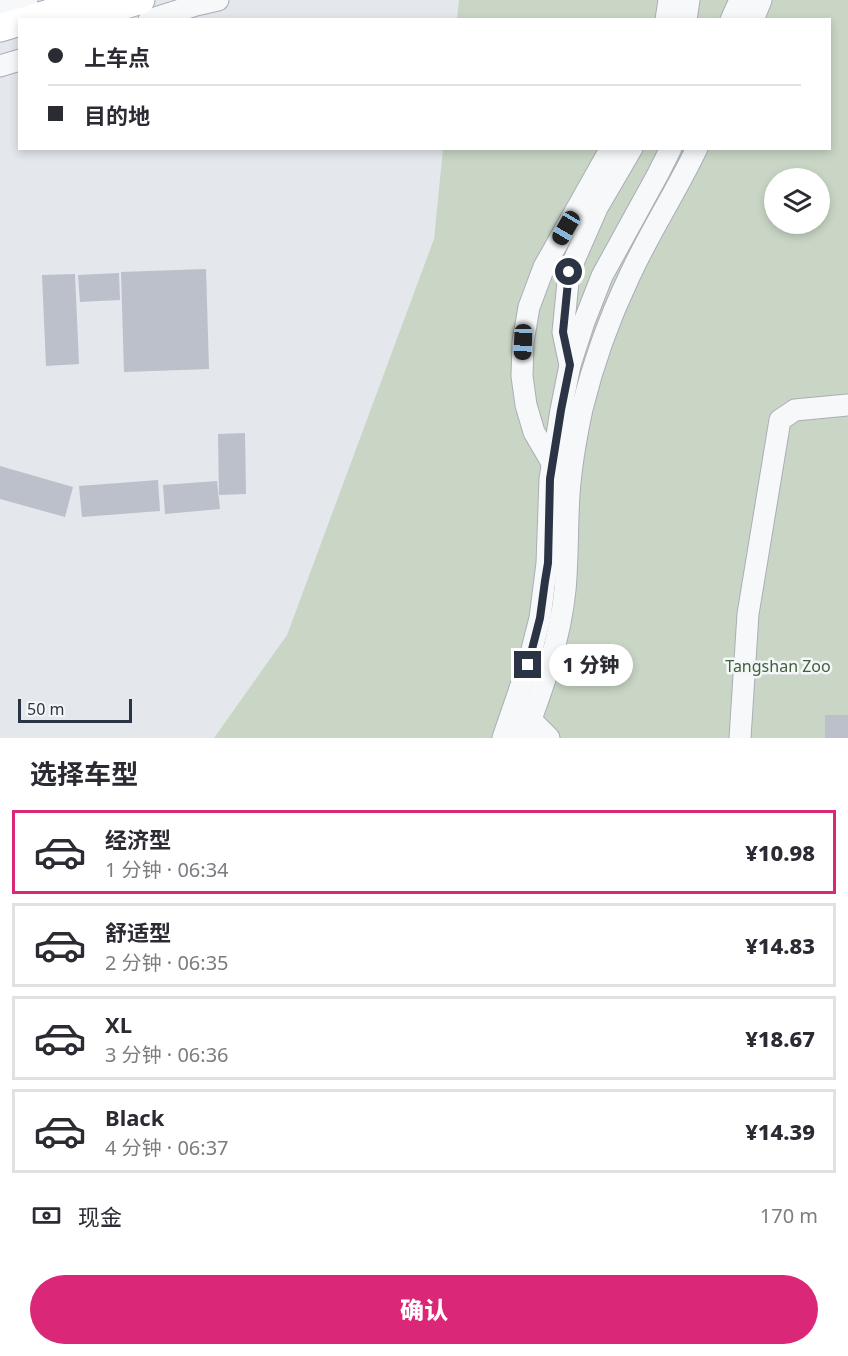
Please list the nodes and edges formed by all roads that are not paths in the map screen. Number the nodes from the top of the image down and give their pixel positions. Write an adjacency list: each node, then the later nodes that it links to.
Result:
1 (27, 0): 9 (street)
2 (141, 0): 8 (main road)
3 (218, 0): 11 (street)
4 (669, 0): 12 (street)
5 (689, 0): 13 (street)
6 (740, 0): 14 (street)
7 (761, 0): 15 (street)
8 (83, 5): 10 (main road)
9 (0, 8)
10 (34, 18)
11 (155, 18)
12 (666, 18)
13 (686, 18)
14 (732, 18)
15 (754, 18)
16 (18, 23): 17 (main road)
17 (0, 28)
18 (18, 38): 19 (main road)
19 (0, 43)
20 (18, 61): 21 (street)
21 (0, 66)
22 (610, 150): 28 (street)
23 (631, 150): 26 (street)
24 (670, 150): 26 (street)
25 (696, 150): 29 (street)
26 (570, 365): 28 (street)
27 (848, 405): 32 (street)
28 (552, 463): 30 (street)
29 (527, 729): 31 (street)
30 (503, 738)
31 (549, 738)
32 (740, 738)

